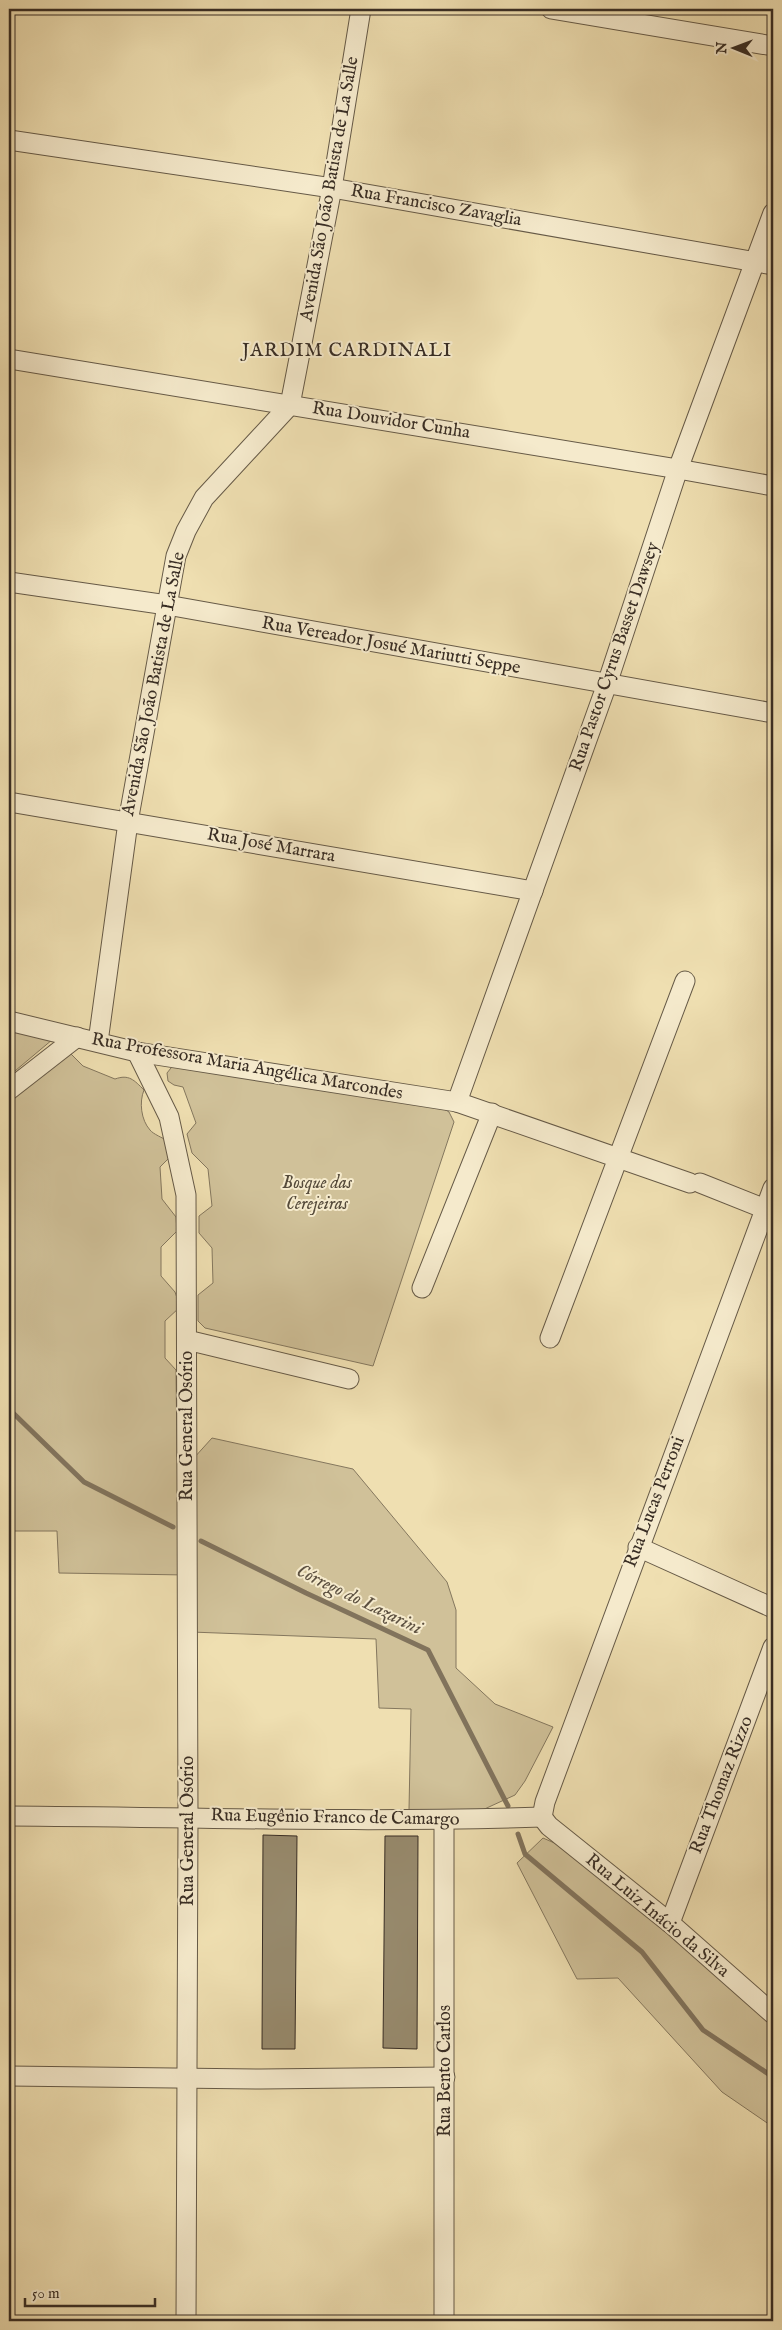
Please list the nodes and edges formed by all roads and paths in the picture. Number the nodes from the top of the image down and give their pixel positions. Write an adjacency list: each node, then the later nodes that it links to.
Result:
1 (361, 9): 5 (street, Avenida São João Batista de La Salle)
2 (551, 9): 3 (street)
3 (773, 46)
4 (9, 140): 5 (street, Rua Francisco Zavaglia)
5 (332, 188): 7 (street, Rua Francisco Zavaglia); 9 (street, Avenida São João Batista de La Salle)
6 (773, 213): 7 (street, Rua Pastor Cyrus Basset Dawsey)
7 (765, 263): 10 (street, Rua Pastor Cyrus Basset Dawsey)
8 (9, 359): 9 (street, Rua Douvidor Cunha)
9 (290, 405): 10 (street, Rua Douvidor Cunha); 13 (street, Avenida São João Batista de La Salle)
10 (678, 469): 11 (street, Rua Douvidor Cunha); 14 (street, Rua Pastor Cyrus Basset Dawsey)
11 (773, 486)
12 (9, 582): 13 (street, Rua Vereador Josué Mariutti Seppe)
13 (167, 605): 14 (street, Rua Vereador Josué Mariutti Seppe); 17 (street, Avenida São João Batista de La Salle)
14 (607, 684): 15 (street, Rua Vereador Josué Mariutti Seppe); 18 (street, Rua Pastor Cyrus Basset Dawsey)
15 (773, 713)
16 (9, 802): 17 (street, Rua José Marrara)
17 (128, 822): 18 (street, Rua José Marrara); 22 (street, Avenida São João Batista de La Salle)
18 (534, 891): 25 (street, Rua Pastor Cyrus Basset Dawsey)
19 (685, 981): 27 (street)
20 (9, 1021): 21 (street, Rua Professora Maria Angélica Marcondes)
21 (77, 1037): 22 (street, Rua Professora Maria Angélica Marcondes); 24 (street)
22 (98, 1042): 23 (street, Rua Professora Maria Angélica Marcondes)
23 (137, 1052): 25 (street, Rua Professora Maria Angélica Marcondes); 32 (street, Rua General Osório)
24 (9, 1090)
25 (457, 1102): 26 (street, Rua Professora Maria Angélica Marcondes)
26 (492, 1113): 27 (street, Rua Professora Maria Angélica Marcondes); 30 (street)
27 (617, 1160): 29 (street, Rua Professora Maria Angélica Marcondes); 31 (street)
28 (773, 1188): 29 (street, Rua Lucas Perroni)
29 (770, 1211): 34 (street, Rua Lucas Perroni)
30 (422, 1288)
31 (550, 1338)
32 (187, 1340): 33 (street, Rua General Osório); 38 (street, Rua General Osório)
33 (349, 1379)
34 (638, 1548): 35 (street); 39 (street, Rua Lucas Perroni)
35 (773, 1608)
36 (773, 1647): 41 (street, Rua Thomaz Rizzo)
37 (9, 1816): 38 (street, Rua Eugênio Franco de Camargo)
38 (188, 1817): 40 (street, Rua Eugênio Franco de Camargo); 45 (street, Rua General Osório)
39 (542, 1818): 40 (street, Rua Eugênio Franco de Camargo); 41 (street, Rua Luiz Inácio da Silva)
40 (444, 1821): 44 (street, Rua Bento Carlos)
41 (670, 1923): 42 (street, Rua Luiz Inácio da Silva)
42 (773, 2014)
43 (9, 2076): 45 (street)
44 (445, 2077): 45 (street); 47 (street, Rua Bento Carlos)
45 (186, 2078): 46 (street, Rua General Osório)
46 (186, 2321)
47 (444, 2321)

